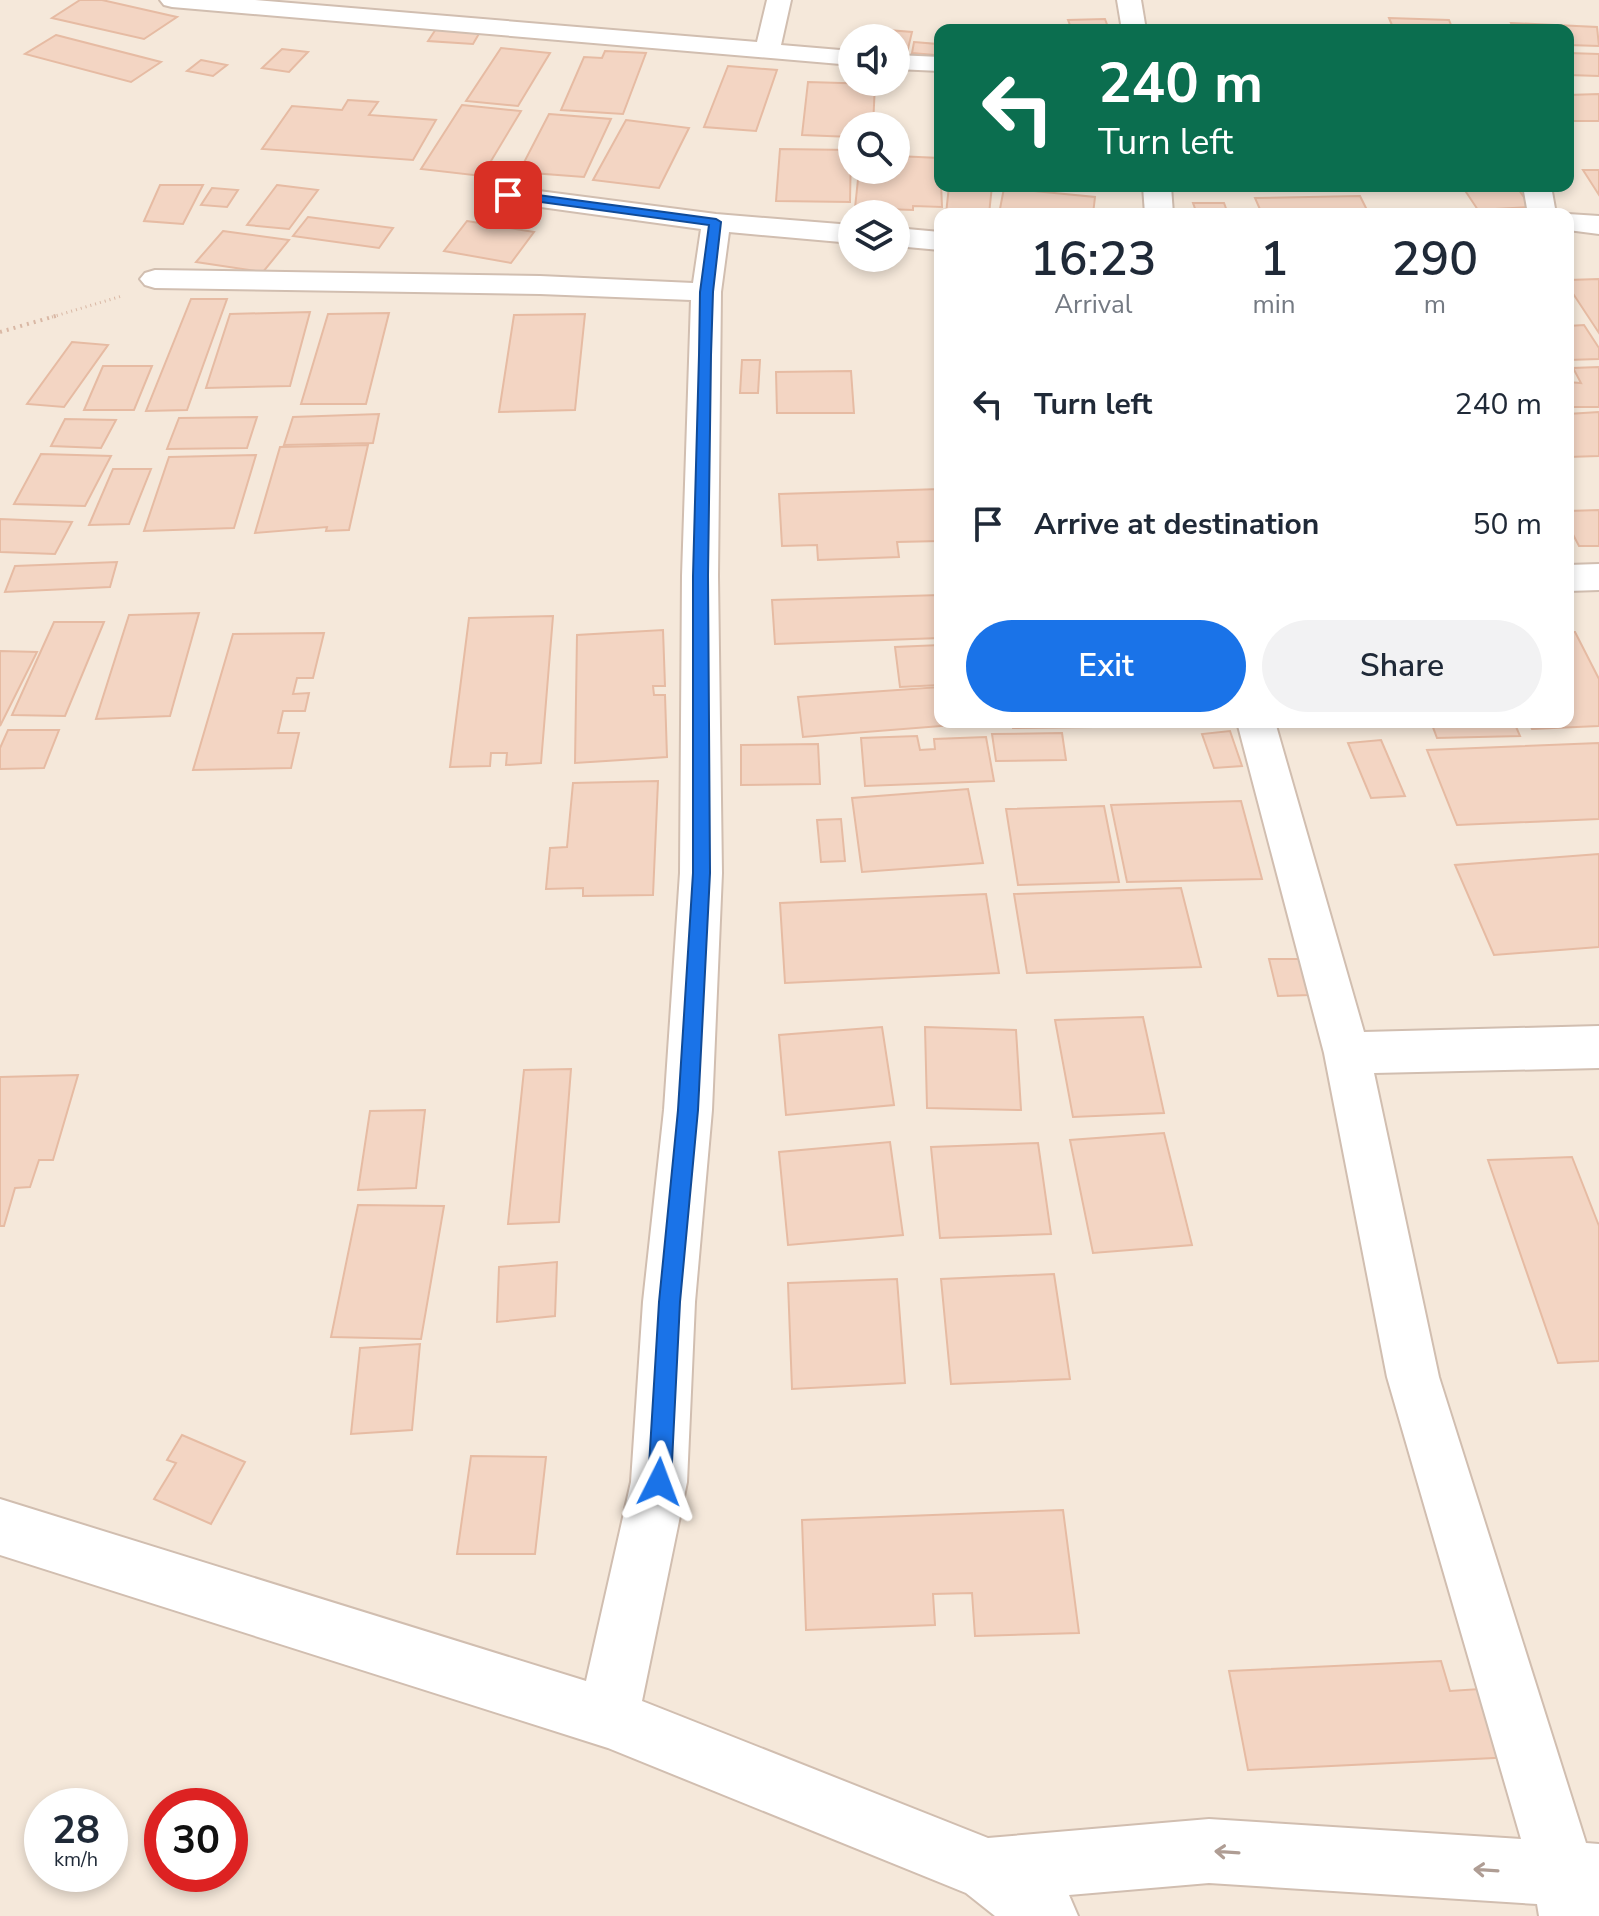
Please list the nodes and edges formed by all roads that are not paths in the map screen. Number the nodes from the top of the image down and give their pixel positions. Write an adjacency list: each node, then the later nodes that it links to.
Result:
1 (172, 0): 4 (street)
2 (779, 0): 6 (street)
3 (1129, 0): 5 (street)
4 (440, 10): 6 (street)
5 (1133, 24)
6 (767, 50): 7 (street)
7 (838, 57)
8 (910, 63): 9 (street)
9 (934, 64)
10 (508, 195): 11 (street)
11 (716, 222): 14 (street); 18 (street)
12 (1574, 223): 13 (street)
13 (1599, 225)
14 (838, 233)
15 (910, 238): 16 (street)
16 (934, 240)
17 (155, 279): 18 (street)
18 (706, 292): 25 (street)
19 (1599, 577): 20 (street)
20 (1574, 578)
21 (1258, 728): 23 (street)
22 (1599, 1047): 23 (street)
23 (1347, 1053): 27 (street)
24 (0, 1527): 25 (street)
25 (608, 1718): 26 (street)
26 (988, 1870): 27 (street, one-way to 26); 28 (street)
27 (1578, 1889)
28 (1046, 1916)

